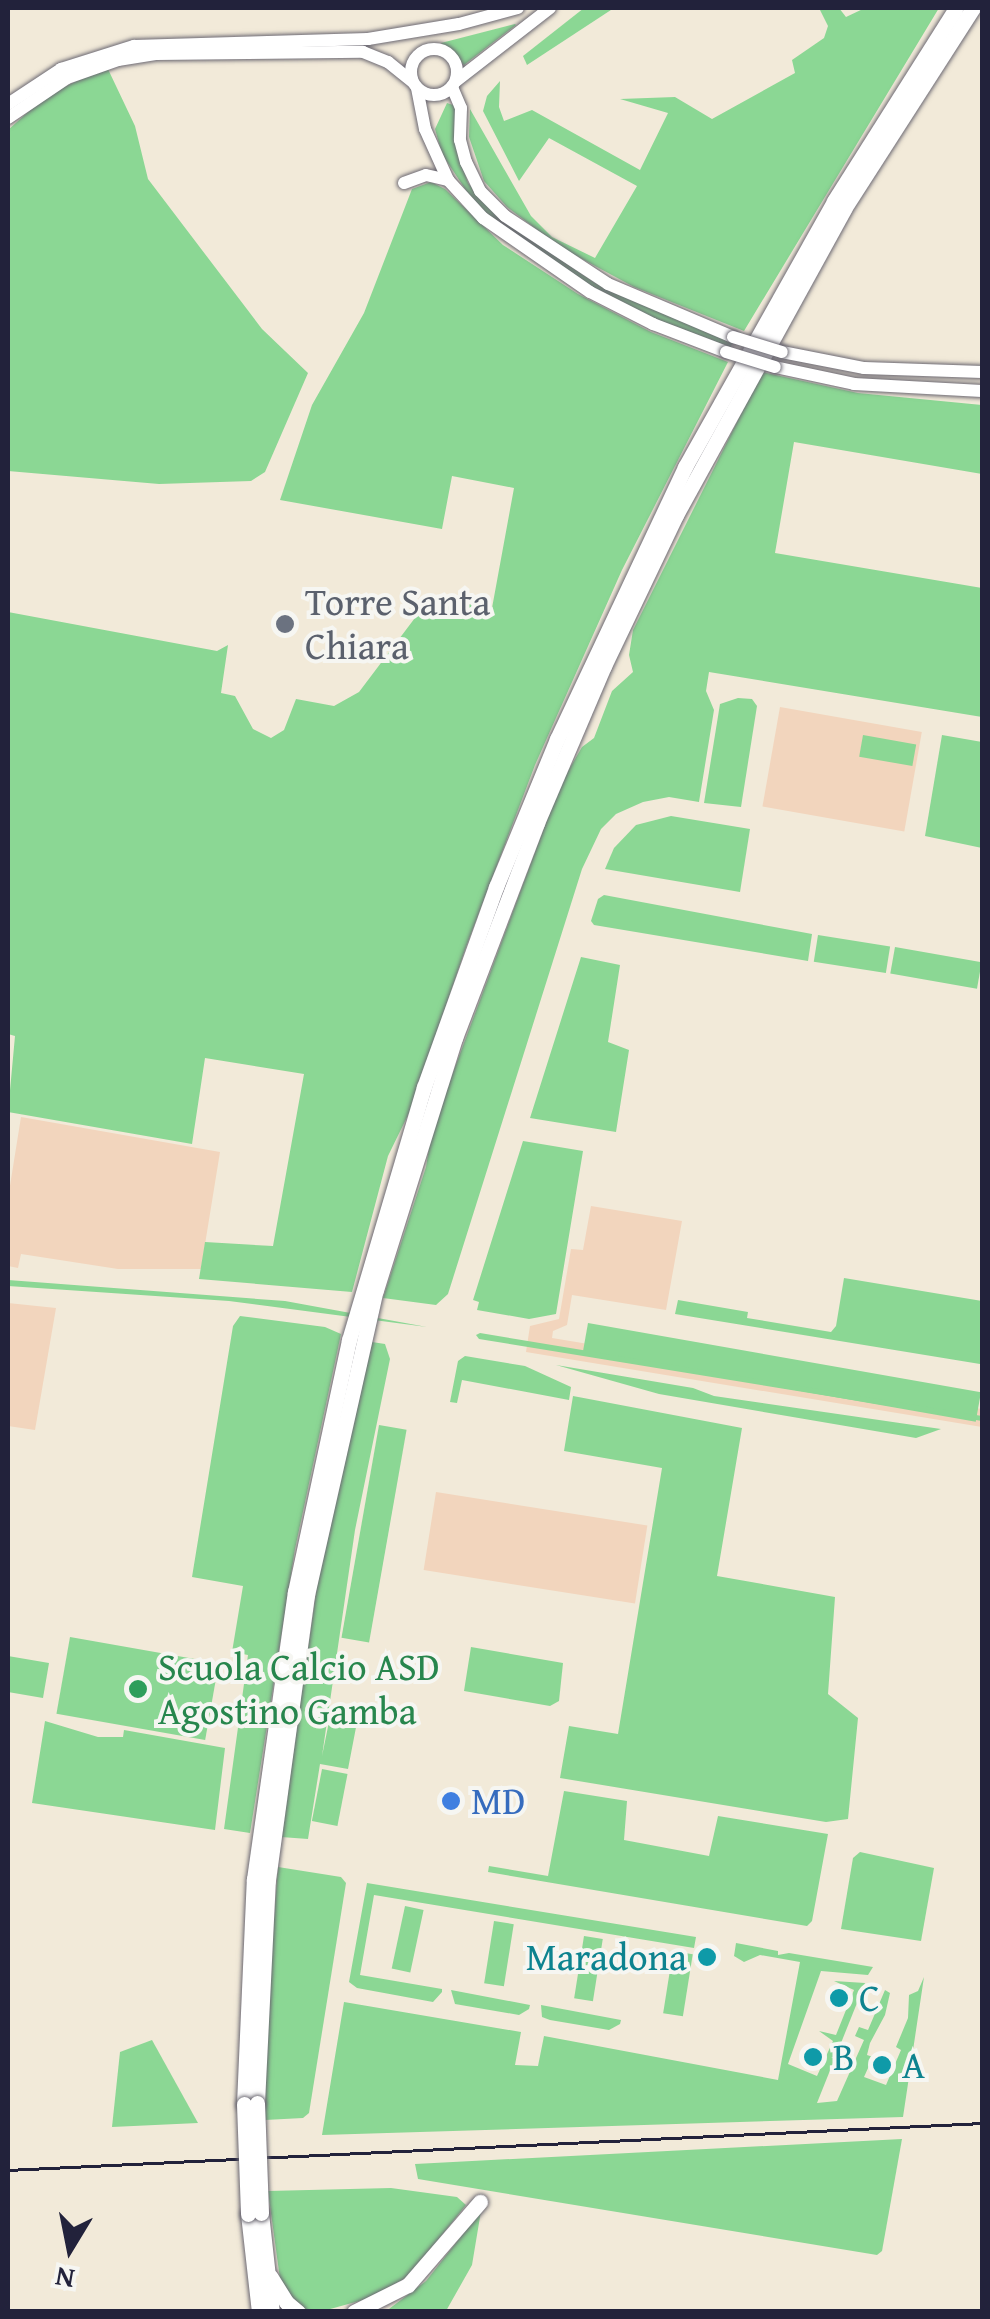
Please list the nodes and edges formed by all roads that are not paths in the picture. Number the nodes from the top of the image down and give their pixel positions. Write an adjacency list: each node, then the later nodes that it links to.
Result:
1 (518, 8): 5 (street)
2 (550, 8): 7 (street)
3 (956, 8): 17 (highway)
4 (973, 8): 17 (highway)
5 (424, 32): 6 (street); 10 (street)
6 (428, 50): 8 (street); 9 (street)
7 (471, 73): 8 (street); 11 (street)
8 (454, 84): 9 (street); 11 (street)
9 (415, 85): 12 (street); 13 (street)
10 (8, 104)
11 (462, 108): 15 (street, bridge)
12 (8, 118)
13 (448, 180): 14 (street); 16 (street, bridge)
14 (404, 183)
15 (980, 371)
16 (982, 392)
17 (370, 1289): 19 (highway, bridge)
18 (480, 2202): 24 (highway)
19 (255, 2214): 20 (highway); 21 (highway)
20 (267, 2271): 22 (highway); 23 (highway)
21 (259, 2312)
22 (272, 2312)
23 (298, 2312)
24 (354, 2312)

